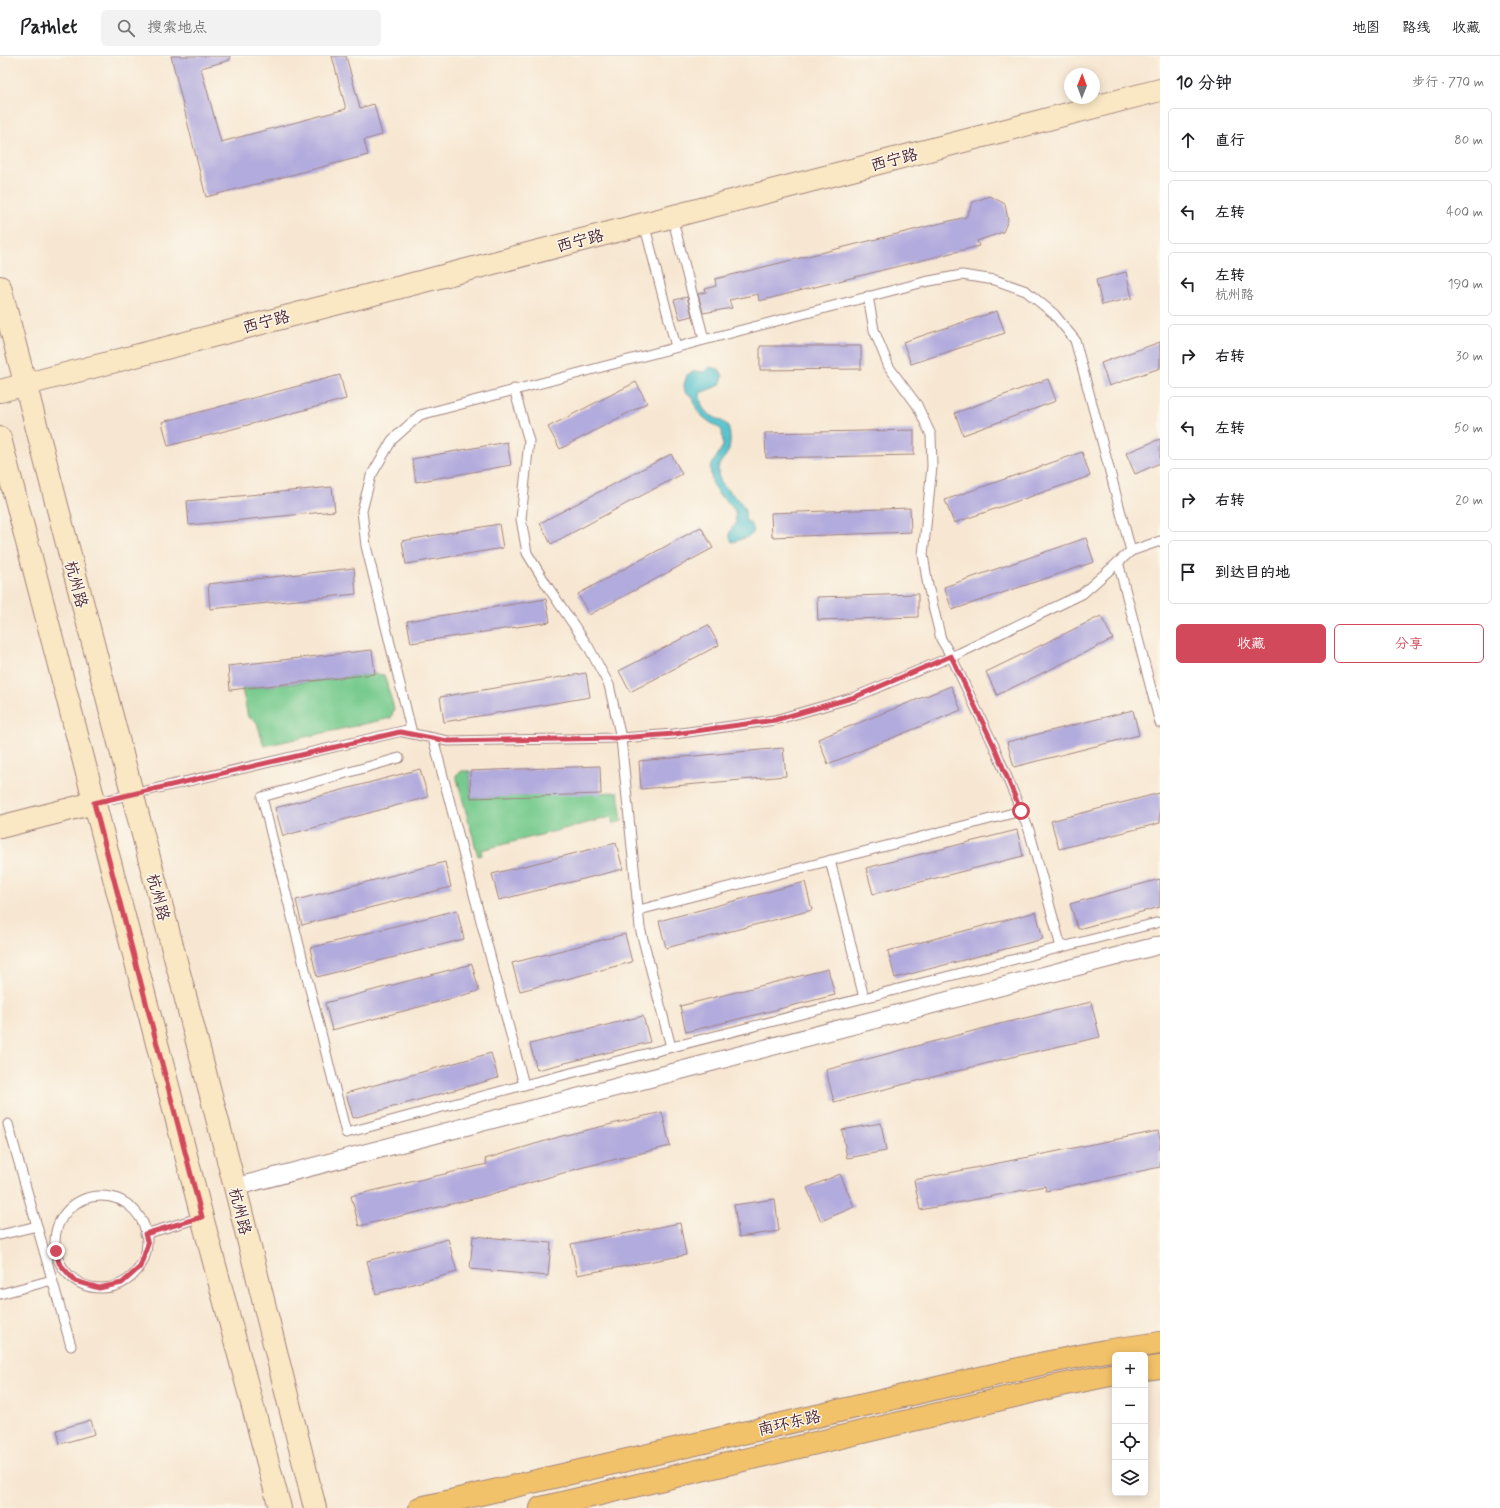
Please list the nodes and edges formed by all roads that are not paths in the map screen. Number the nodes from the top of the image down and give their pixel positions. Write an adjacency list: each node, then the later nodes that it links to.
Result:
1 (1160, 90): 2 (main road, 西宁路)
2 (672, 216): 3 (main road, 西宁路); 6 (lane)
3 (644, 223): 7 (lane); 8 (main road, 西宁路)
4 (0, 287): 8 (main road, 杭州路)
5 (868, 296): 6 (lane); 13 (lane); 15 (lane)
6 (704, 339): 7 (lane)
7 (676, 347): 9 (lane)
8 (25, 384): 10 (main road, 西宁路); 21 (main road, 杭州路)
9 (514, 389): 17 (lane); 19 (lane)
10 (0, 390)
11 (0, 438): 22 (main road)
12 (1160, 541): 13 (lane)
13 (1131, 551): 14 (lane)
14 (1118, 562): 15 (lane); 16 (lane)
15 (951, 656): 19 (lane); 23 (lane)
16 (1160, 722)
17 (400, 732): 18 (lane); 21 (lane)
18 (433, 738): 19 (lane); 32 (lane)
19 (620, 738): 26 (lane)
20 (400, 758): 32 (lane)
21 (132, 794): 22 (lane); 34 (main road, 杭州路)
22 (94, 803): 24 (main road); 35 (main road)
23 (1021, 811): 25 (lane); 29 (lane)
24 (0, 827)
25 (830, 860): 26 (lane); 30 (lane)
26 (638, 910): 31 (lane)
27 (1160, 922): 29 (lane)
28 (1160, 946): 34 (street)
29 (1061, 947): 30 (lane)
30 (864, 998): 31 (lane)
31 (671, 1047): 32 (lane)
32 (524, 1085)
33 (8, 1124): 36 (lane)
34 (235, 1187): 49 (main road, 杭州路)
35 (202, 1217): 37 (lane); 48 (main road)
36 (37, 1226): 38 (lane); 40 (lane)
37 (145, 1234): 39 (lane); 39 (lane)
38 (0, 1235)
39 (56, 1251): 40 (lane)
40 (45, 1255): 41 (lane)
41 (52, 1280): 42 (lane); 44 (lane)
42 (0, 1294)
43 (1160, 1343): 50 (main road, 南环东路)
44 (71, 1346)
45 (1160, 1367): 46 (main road)
46 (1148, 1369)
47 (1112, 1375): 51 (main road, 南环东路)
48 (280, 1508)
49 (315, 1508)
50 (420, 1508)
51 (541, 1508)

